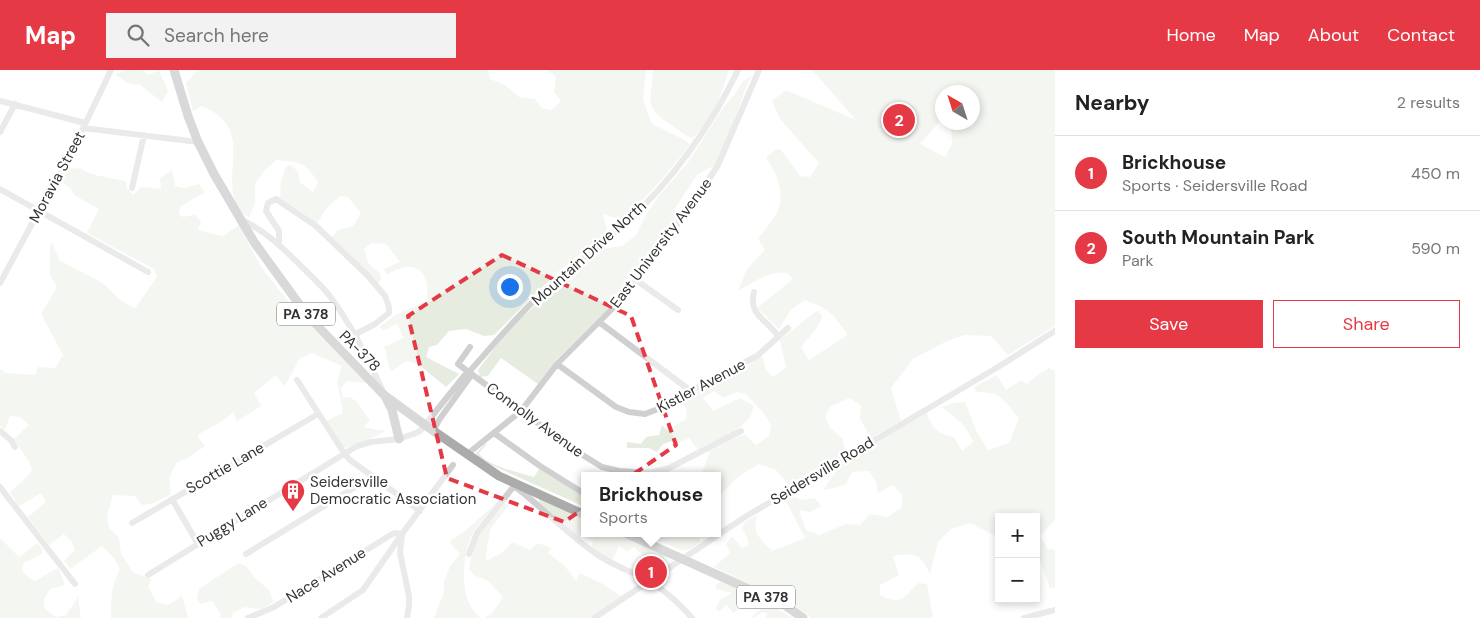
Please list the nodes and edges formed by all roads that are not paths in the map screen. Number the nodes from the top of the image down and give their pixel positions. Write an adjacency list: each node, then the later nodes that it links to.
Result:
1 (109, 70): 7 (street, Moravia Street)
2 (174, 70): 10 (main road, PA-378 / PA 378)
3 (738, 70): 28 (street, Mountain Drive North)
4 (759, 70): 17 (street, East University Avenue)
5 (0, 101): 6 (street)
6 (15, 104): 7 (street); 8 (street)
7 (84, 126): 9 (street); 13 (street, Moravia Street)
8 (0, 132)
9 (144, 135): 10 (street); 11 (street)
10 (198, 142): 14 (main road, PA-378 / PA 378)
11 (132, 188)
12 (0, 189): 13 (street)
13 (38, 212): 16 (street); 18 (street, Moravia Street)
14 (242, 220): 15 (street); 31 (main road, PA-378 / PA 378)
15 (279, 244): 24 (street); 24 (street)
16 (148, 272)
17 (636, 280): 20 (street); 21 (street, East University Avenue)
18 (0, 283)
19 (754, 292): 25 (street)
20 (678, 310)
21 (599, 322): 27 (street, East University Avenue); 30 (street)
22 (788, 328): 25 (street, Kistler Avenue)
23 (1055, 331): 55 (street, Seidersville Road)
24 (354, 335): 31 (street)
25 (778, 336): 30 (street, Kistler Avenue)
26 (470, 347): 28 (street)
27 (557, 364): 30 (street, Kistler Avenue); 32 (street, East University Avenue)
28 (469, 372): 32 (street, Connolly Avenue); 34 (street, Mountain Drive North); 37 (street)
29 (297, 380): 33 (street)
30 (691, 391)
31 (384, 395): 34 (main road, PA-378 / PA 378); 39 (main road)
32 (520, 411): 38 (street, East University Avenue); 44 (street, Connolly Avenue)
33 (318, 414): 41 (street); 51 (street, Scottie Lane)
34 (425, 425): 37 (main road, PA-378 / PA 378); 39 (street, Puggy Lane)
35 (0, 431): 40 (street)
36 (741, 431): 45 (street, Connolly Avenue)
37 (433, 432): 42 (main road, PA-378 / PA 378)
38 (494, 432): 42 (street, East University Avenue); 50 (street)
39 (399, 439): 41 (street, Puggy Lane)
40 (15, 447)
41 (344, 453): 46 (street); 59 (street, Puggy Lane)
42 (466, 455): 47 (main road, PA-378 / PA 378)
43 (453, 465): 52 (street)
44 (624, 472)
45 (661, 472)
46 (373, 476): 52 (street); 60 (street)
47 (499, 476): 48 (street); 53 (main road, PA-378 / PA 378)
48 (514, 486): 61 (street); 64 (street)
49 (0, 487): 65 (street)
50 (581, 492)
51 (172, 499): 54 (street, Scottie Lane); 59 (street)
52 (420, 510): 56 (street)
53 (581, 513)
54 (132, 523)
55 (721, 533)
56 (402, 534): 67 (street, Nace Avenue); 68 (street); 69 (street)
57 (634, 537): 62 (main road, PA 378)
58 (715, 537): 62 (street, Seidersville Road)
59 (198, 544): 63 (street, Puggy Lane)
60 (246, 554)
61 (469, 554)
62 (683, 558): 64 (street, Seidersville Road); 72 (main road, PA 378)
63 (148, 575)
64 (648, 581): 70 (street, Seidersville Road); 71 (street)
65 (75, 584)
66 (1055, 610): 73 (street)
67 (248, 618)
68 (321, 618)
69 (407, 618)
70 (594, 618)
71 (692, 618)
72 (803, 618)
73 (1024, 618)

